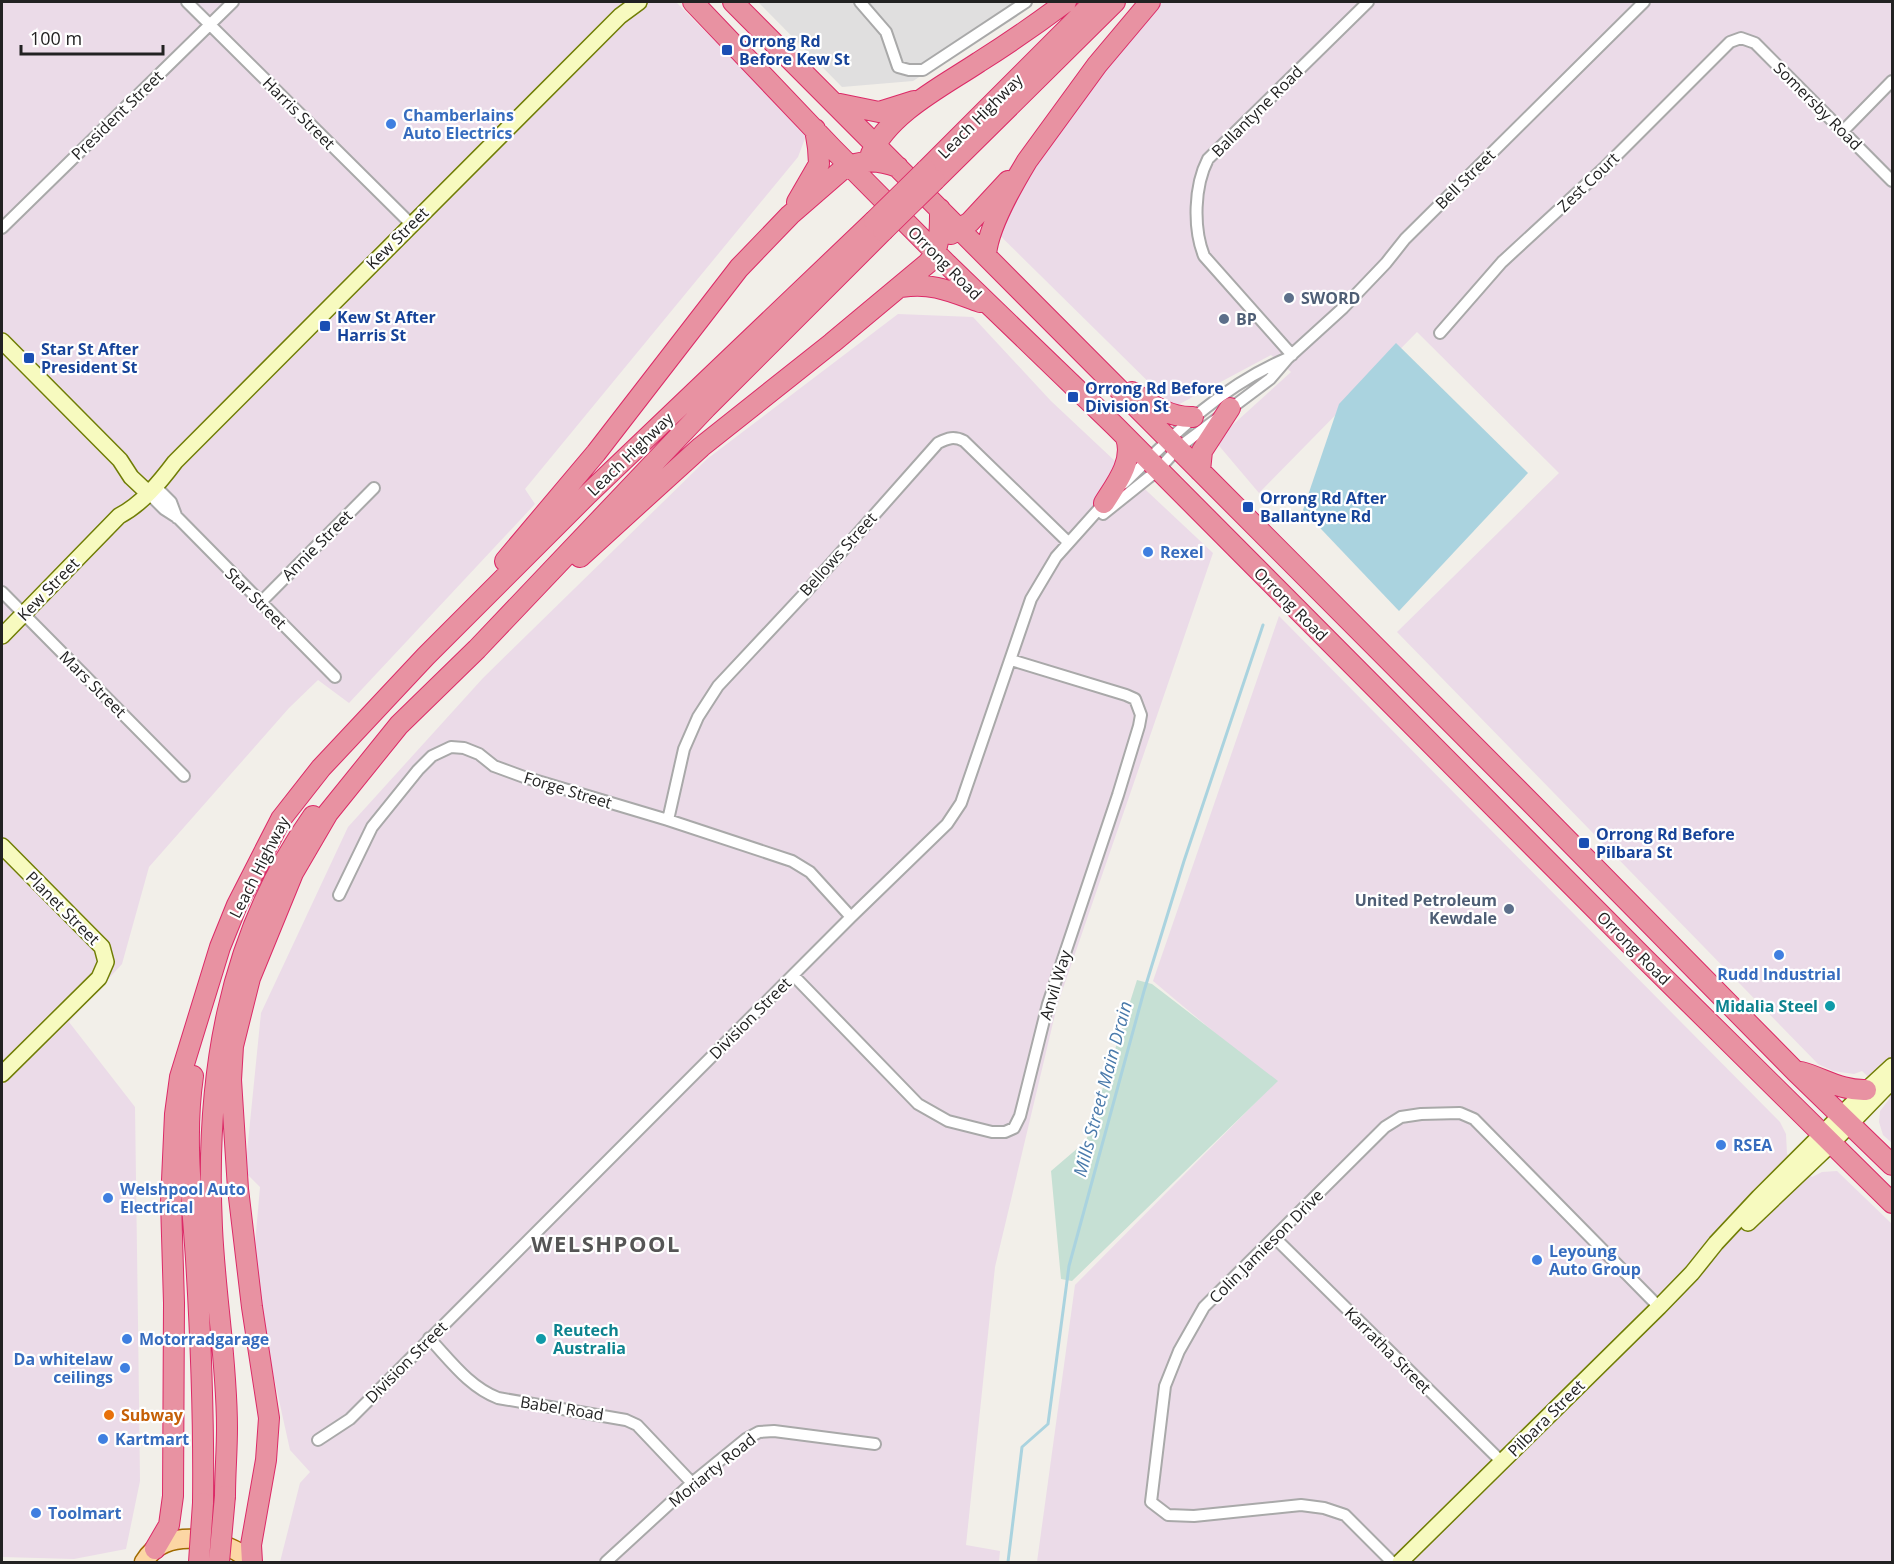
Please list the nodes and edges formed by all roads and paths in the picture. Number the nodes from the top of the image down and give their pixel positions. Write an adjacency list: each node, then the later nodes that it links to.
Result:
1 (187, 2): 16 (street, Harris Street)
2 (233, 2): 16 (street, President Street)
3 (631, 2): 15 (street, Kew Street)
4 (639, 2): 15 (street, Kew Street)
5 (693, 2): 21 (highway, Orrong Road)
6 (733, 2): 20 (highway, Orrong Road)
7 (861, 2): 8 (street)
8 (1026, 2)
9 (1066, 2): 19 (highway)
10 (1094, 2): 25 (highway, Leach Highway)
11 (1115, 2): 25 (highway, Leach Highway)
12 (1150, 2): 24 (highway)
13 (1368, 2): 39 (street, Ballantyne Road)
14 (1644, 2): 39 (street, Bell Street)
15 (620, 16): 29 (street, Kew Street)
16 (210, 25): 29 (street, Harris Street); 31 (street, President Street)
17 (1741, 38): 22 (street, Somersby Road); 37 (street, Zest Court)
18 (1893, 81): 22 (street)
19 (921, 99): 20 (highway); 23 (highway)
20 (835, 103): 23 (highway, Orrong Road)
21 (815, 129): 23 (highway, Orrong Road); 28 (highway)
22 (1843, 131): 26 (street, Somersby Road)
23 (865, 157): 27 (highway, Orrong Road); 28 (highway); 33 (highway, Orrong Road)
24 (1027, 161): 32 (highway); 34 (highway)
25 (931, 175): 30 (highway, Leach Highway, bridge)
26 (1893, 181)
27 (940, 209): 32 (highway, Orrong Road); 33 (highway)
28 (790, 215): 57 (highway)
29 (411, 224): 47 (street, Kew Street)
30 (879, 226): 56 (highway, Leach Highway); 57 (highway, Leach Highway)
31 (2, 228)
32 (961, 229): 33 (highway); 34 (highway, Orrong Road)
33 (938, 245): 35 (highway); 36 (highway, Orrong Road)
34 (986, 255): 40 (highway, Orrong Road)
35 (902, 287): 36 (highway); 56 (highway)
36 (987, 304): 43 (highway, Orrong Road)
37 (1440, 333)
38 (2, 341): 47 (street, Star Street)
39 (1290, 356): 41 (street, Bell Street); 42 (street, Bell Street)
40 (1091, 362): 42 (highway); 44 (highway, Orrong Road)
41 (1230, 408): 44 (street, Bell Street); 46 (highway)
42 (1193, 417): 44 (street, Bell Street)
43 (1126, 438): 45 (highway, Orrong Road); 49 (highway)
44 (1173, 444): 45 (street); 46 (highway, Orrong Road)
45 (1152, 465): 49 (street, Division Street); 50 (street, Division Street); 74 (highway, Orrong Road)
46 (1200, 471): 69 (highway, Orrong Road)
47 (148, 486): 53 (street, Star Street); 54 (street, Kew Street)
48 (374, 488): 53 (street, Annie Street)
49 (1104, 503): 50 (street, Division Street)
50 (1081, 529): 51 (street, Division Street)
51 (1068, 542): 58 (street, Division Street); 62 (street, Bellows Street)
52 (2, 592): 54 (street, Mars Street)
53 (260, 603): 59 (street, Star Street)
54 (24, 615): 55 (street, Kew Street); 61 (street, Mars Street)
55 (2, 636)
56 (477, 649): 60 (highway, Leach Highway)
57 (426, 656): 66 (highway, Leach Highway)
58 (1011, 660): 65 (street, Division Street); 67 (street, Anvil Way)
59 (335, 677)
60 (399, 725): 86 (highway, bridge); 87 (highway)
61 (184, 776)
62 (668, 820): 64 (street, Forge Street); 65 (street, Forge Street)
63 (2, 846): 70 (street, Planet Street)
64 (339, 895)
65 (851, 916): 67 (street, Division Street)
66 (220, 947): 84 (highway); 85 (highway, bridge)
67 (793, 975): 79 (street, Division Street)
68 (1893, 1066): 72 (street, Pilbara Street)
69 (1795, 1071): 72 (highway); 73 (highway, Orrong Road)
70 (2, 1074)
71 (1893, 1081): 73 (street, Pilbara Street)
72 (1866, 1090): 73 (street, Pilbara Street)
73 (1845, 1120): 74 (street, Pilbara Street); 75 (highway, Orrong Road)
74 (1826, 1139): 76 (highway, Orrong Road); 78 (street, Pilbara Street)
75 (1893, 1165)
76 (1893, 1203)
77 (1275, 1238): 78 (street, Colin Jamieson Drive); 82 (street, Karratha Street); 89 (street, Colin Jamieson Drive)
78 (1659, 1306): 82 (street, Pilbara Street)
79 (429, 1338): 80 (street, Division Street); 83 (street, Babel Road)
80 (318, 1440)
81 (875, 1444): 83 (street, Moriarty Road)
82 (1502, 1462): 90 (street, Pilbara Street)
83 (692, 1483): 88 (street, Moriarty Road)
84 (145, 1557): 87 (main road)
85 (199, 1563)
86 (219, 1563)
87 (252, 1563)
88 (606, 1563)
89 (1392, 1563)
90 (1400, 1563)

